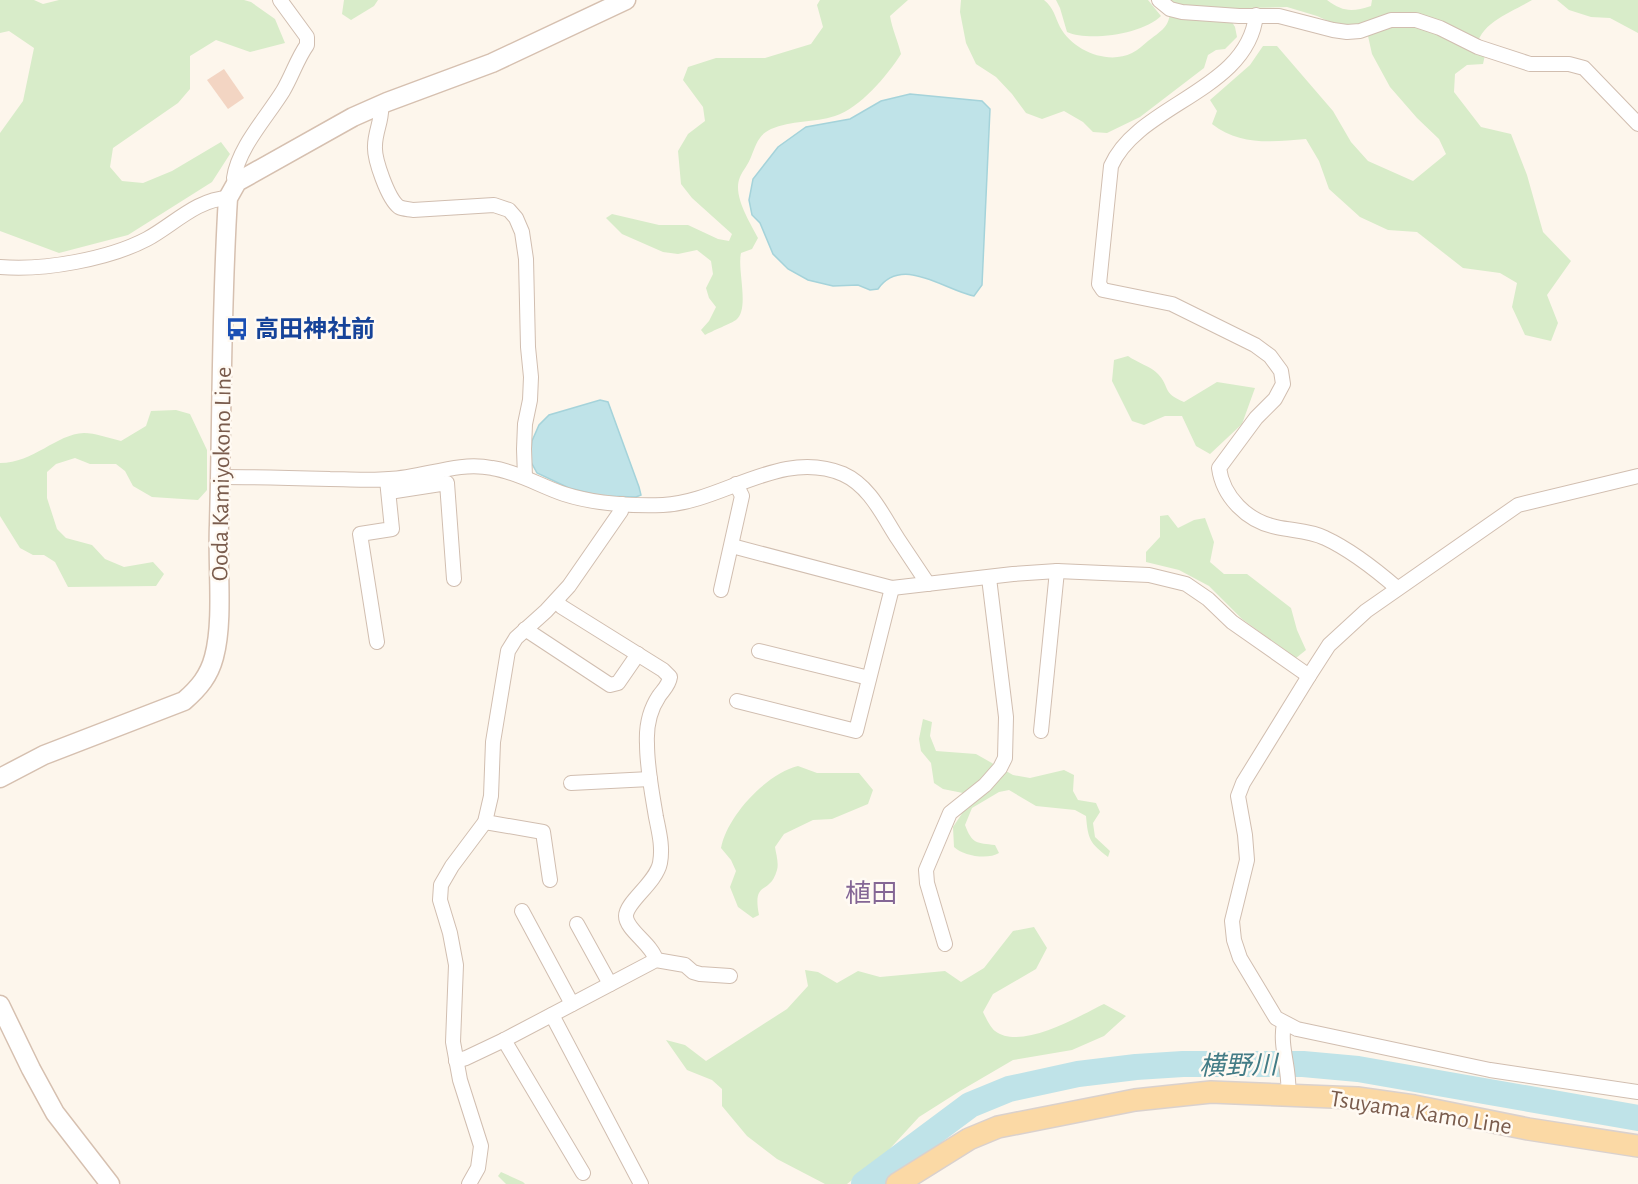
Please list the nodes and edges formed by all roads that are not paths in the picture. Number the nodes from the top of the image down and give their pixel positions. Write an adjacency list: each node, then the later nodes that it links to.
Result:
1 (280, 0): 7 (street)
2 (626, 0): 5 (main road)
3 (1159, 0): 4 (street)
4 (1256, 15): 6 (street); 22 (street)
5 (381, 104): 7 (main road); 12 (street)
6 (1638, 124)
7 (237, 182): 8 (main road, Ooda Kamiyokono Line)
8 (228, 198): 9 (street); 11 (main road, Ooda Kamiyokono Line)
9 (0, 267)
10 (1638, 476): 22 (street)
11 (221, 477): 14 (street); 33 (main road, Ooda Kamiyokono Line)
12 (525, 477): 14 (street); 15 (street)
13 (736, 484): 15 (street); 16 (street); 20 (street)
14 (388, 486): 19 (street); 26 (street)
15 (622, 504): 24 (street)
16 (732, 546): 21 (street); 23 (street)
17 (1057, 571): 18 (street); 29 (street); 32 (street)
18 (989, 578): 20 (street); 40 (street)
19 (453, 579)
20 (928, 584): 21 (street)
21 (892, 588): 30 (street)
22 (1397, 588): 29 (street)
23 (721, 590)
24 (556, 601): 25 (street); 28 (street)
25 (525, 629): 28 (street); 36 (street)
26 (377, 642)
27 (759, 651): 30 (street)
28 (638, 654): 34 (street)
29 (1309, 676): 47 (street)
30 (869, 678): 31 (street)
31 (737, 701)
32 (1041, 731)
33 (0, 778)
34 (650, 779): 35 (street); 41 (street)
35 (571, 783)
36 (485, 822): 37 (street); 49 (street)
37 (550, 880)
38 (522, 911): 44 (street)
39 (577, 924): 43 (street)
40 (945, 944)
41 (656, 960): 42 (street); 43 (street)
42 (730, 976)
43 (610, 984): 44 (street)
44 (572, 1004): 46 (street)
45 (0, 1005): 54 (main road)
46 (552, 1015): 48 (street); 56 (street)
47 (1283, 1028): 50 (street); 51 (street)
48 (504, 1040): 49 (street); 53 (street)
49 (456, 1061): 55 (street)
50 (1288, 1086): 52 (main road, Tsuyama Kamo Line); 57 (main road, Tsuyama Kamo Line)
51 (1638, 1092)
52 (1638, 1146)
53 (583, 1173)
54 (110, 1184)
55 (469, 1184)
56 (641, 1184)
57 (897, 1184)

